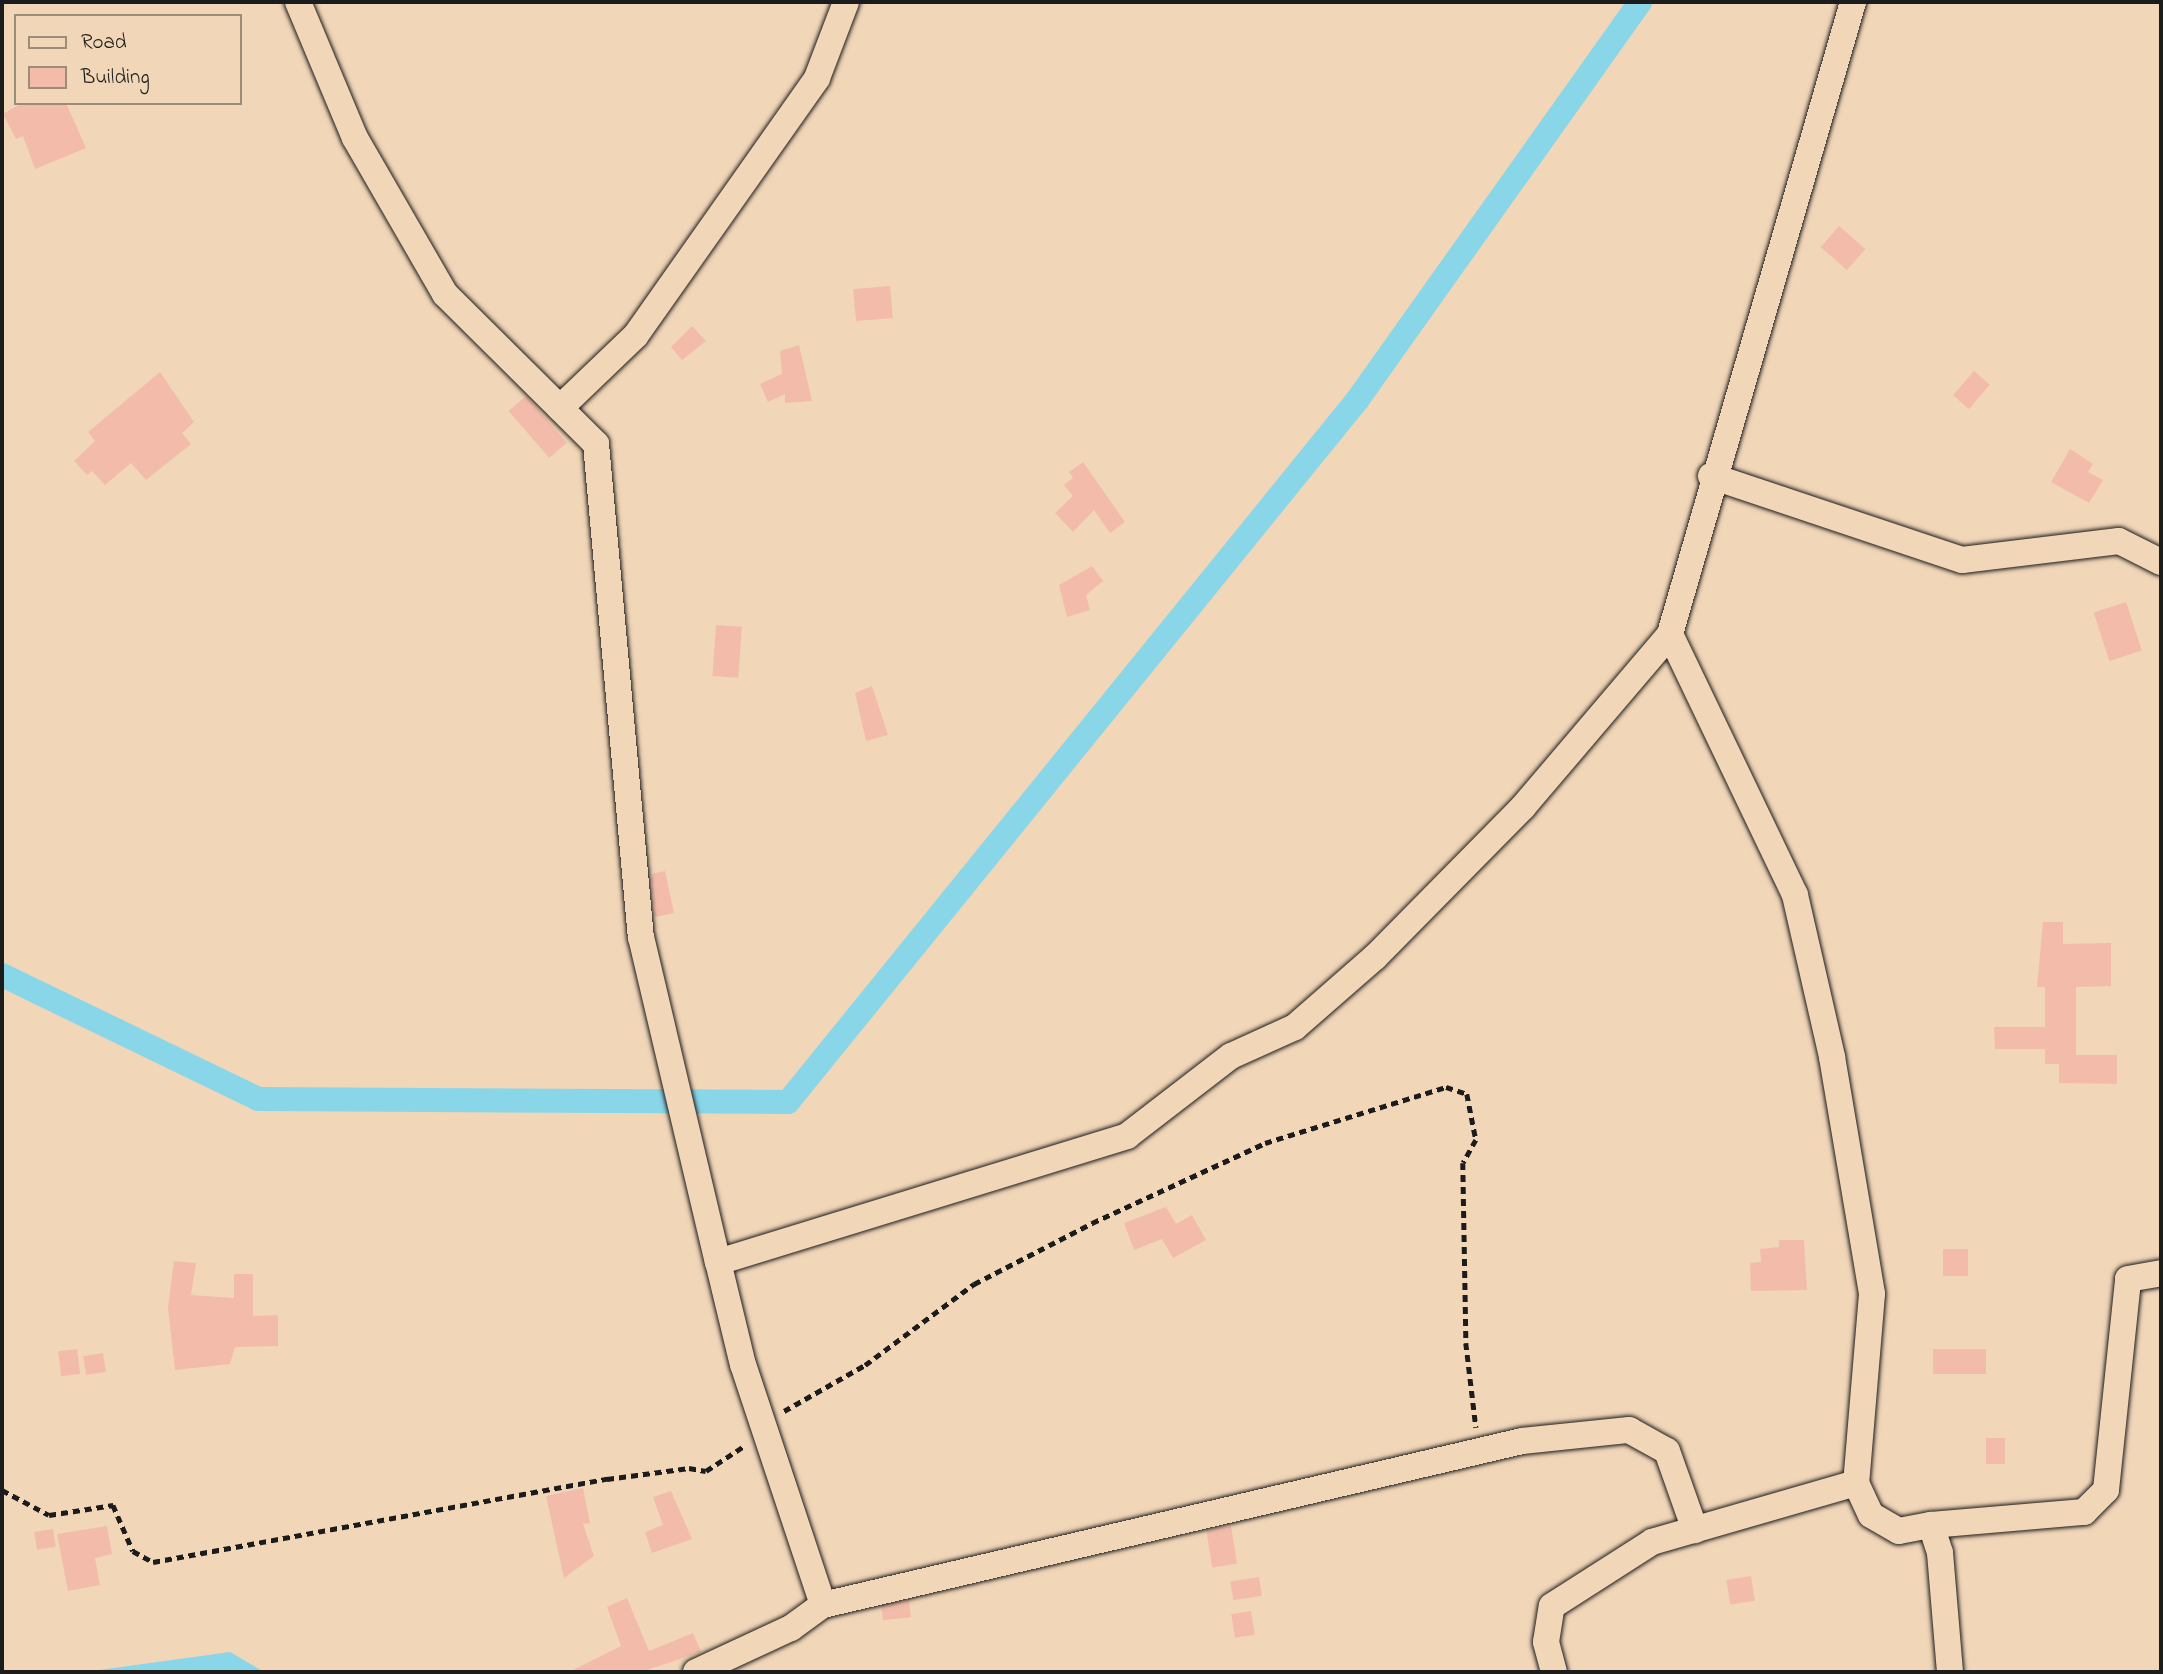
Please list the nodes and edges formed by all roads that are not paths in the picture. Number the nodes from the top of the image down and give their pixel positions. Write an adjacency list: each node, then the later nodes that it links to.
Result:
1 (298, 2): 4 (street)
2 (846, 2): 4 (street)
3 (1853, 2): 5 (street)
4 (560, 408): 8 (street)
5 (1711, 476): 6 (street); 7 (street)
6 (2161, 562)
7 (1670, 634): 8 (street); 10 (street)
8 (718, 1262): 13 (street)
9 (2161, 1273): 11 (street)
10 (1856, 1483): 11 (street); 12 (street)
11 (1931, 1525): 16 (street)
12 (1695, 1530): 13 (street); 15 (street)
13 (823, 1605): 14 (street)
14 (696, 1672)
15 (1554, 1672)
16 (1950, 1672)

